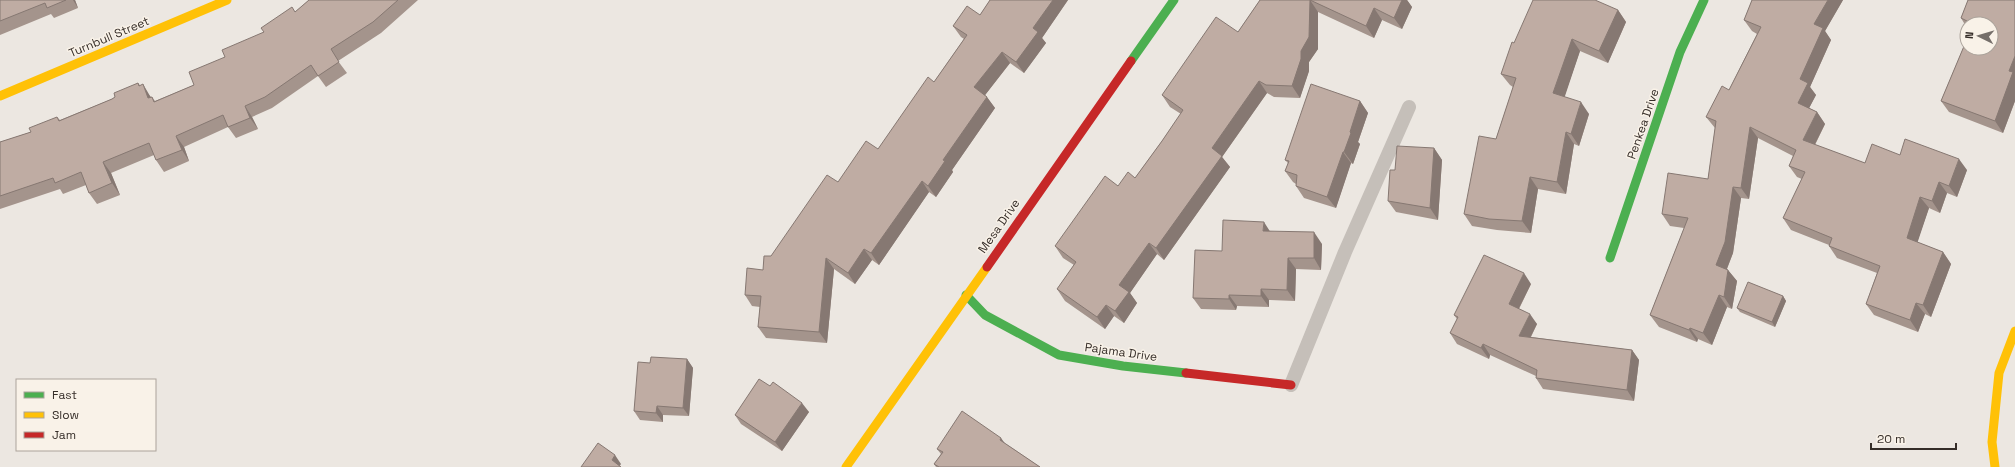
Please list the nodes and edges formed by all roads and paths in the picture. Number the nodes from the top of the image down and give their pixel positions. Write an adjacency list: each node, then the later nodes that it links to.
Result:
1 (227, 0): 4 (street, Turnbull Street)
2 (1174, 0): 7 (street, Mesa Drive)
3 (1704, 0): 6 (street, Penkea Drive)
4 (0, 96)
5 (1408, 107): 9 (lane)
6 (1610, 258)
7 (966, 295): 9 (street, Pajama Drive); 10 (street, Mesa Drive)
8 (2015, 331): 11 (street)
9 (1290, 385)
10 (846, 467)
11 (1995, 467)

